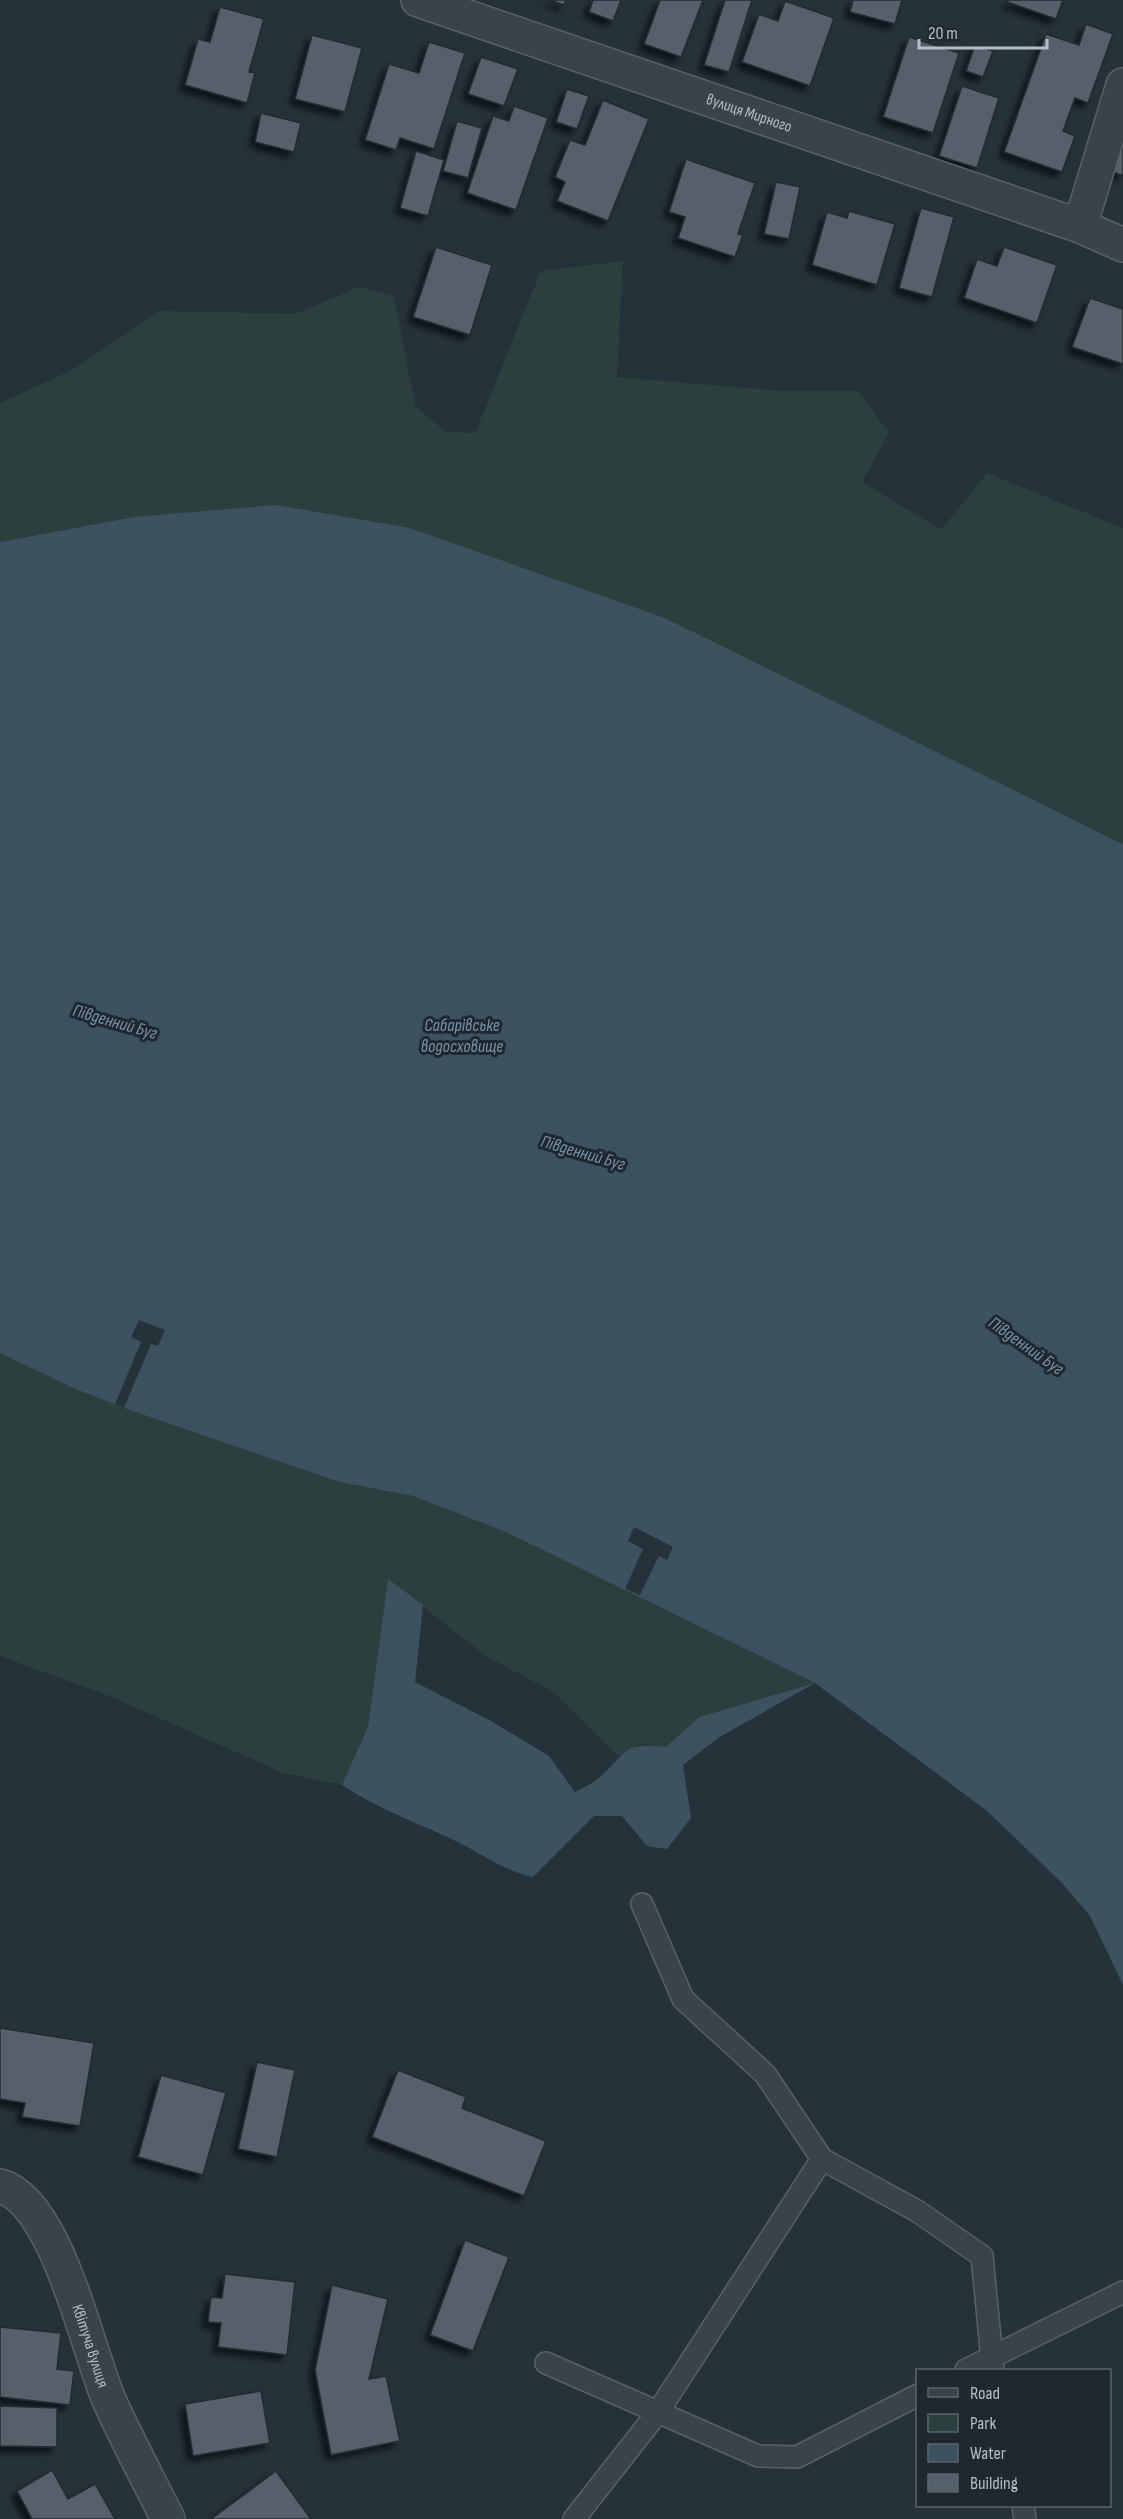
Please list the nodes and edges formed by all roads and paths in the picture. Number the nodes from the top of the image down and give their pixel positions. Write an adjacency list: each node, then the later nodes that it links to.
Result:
1 (418, 0): 3 (street, вулиця Мирного)
2 (1123, 85): 3 (street)
3 (1080, 226): 4 (street, вулиця Мирного)
4 (1123, 244)
5 (642, 1904): 6 (lane)
6 (822, 2159): 10 (lane); 13 (lane)
7 (0, 2186): 14 (street, Квітуча вулиця)
8 (1123, 2292): 10 (lane)
9 (546, 2363): 13 (lane)
10 (992, 2364): 11 (lane)
11 (970, 2369)
12 (916, 2396): 13 (lane)
13 (658, 2412): 15 (lane)
14 (168, 2519)
15 (574, 2519)

